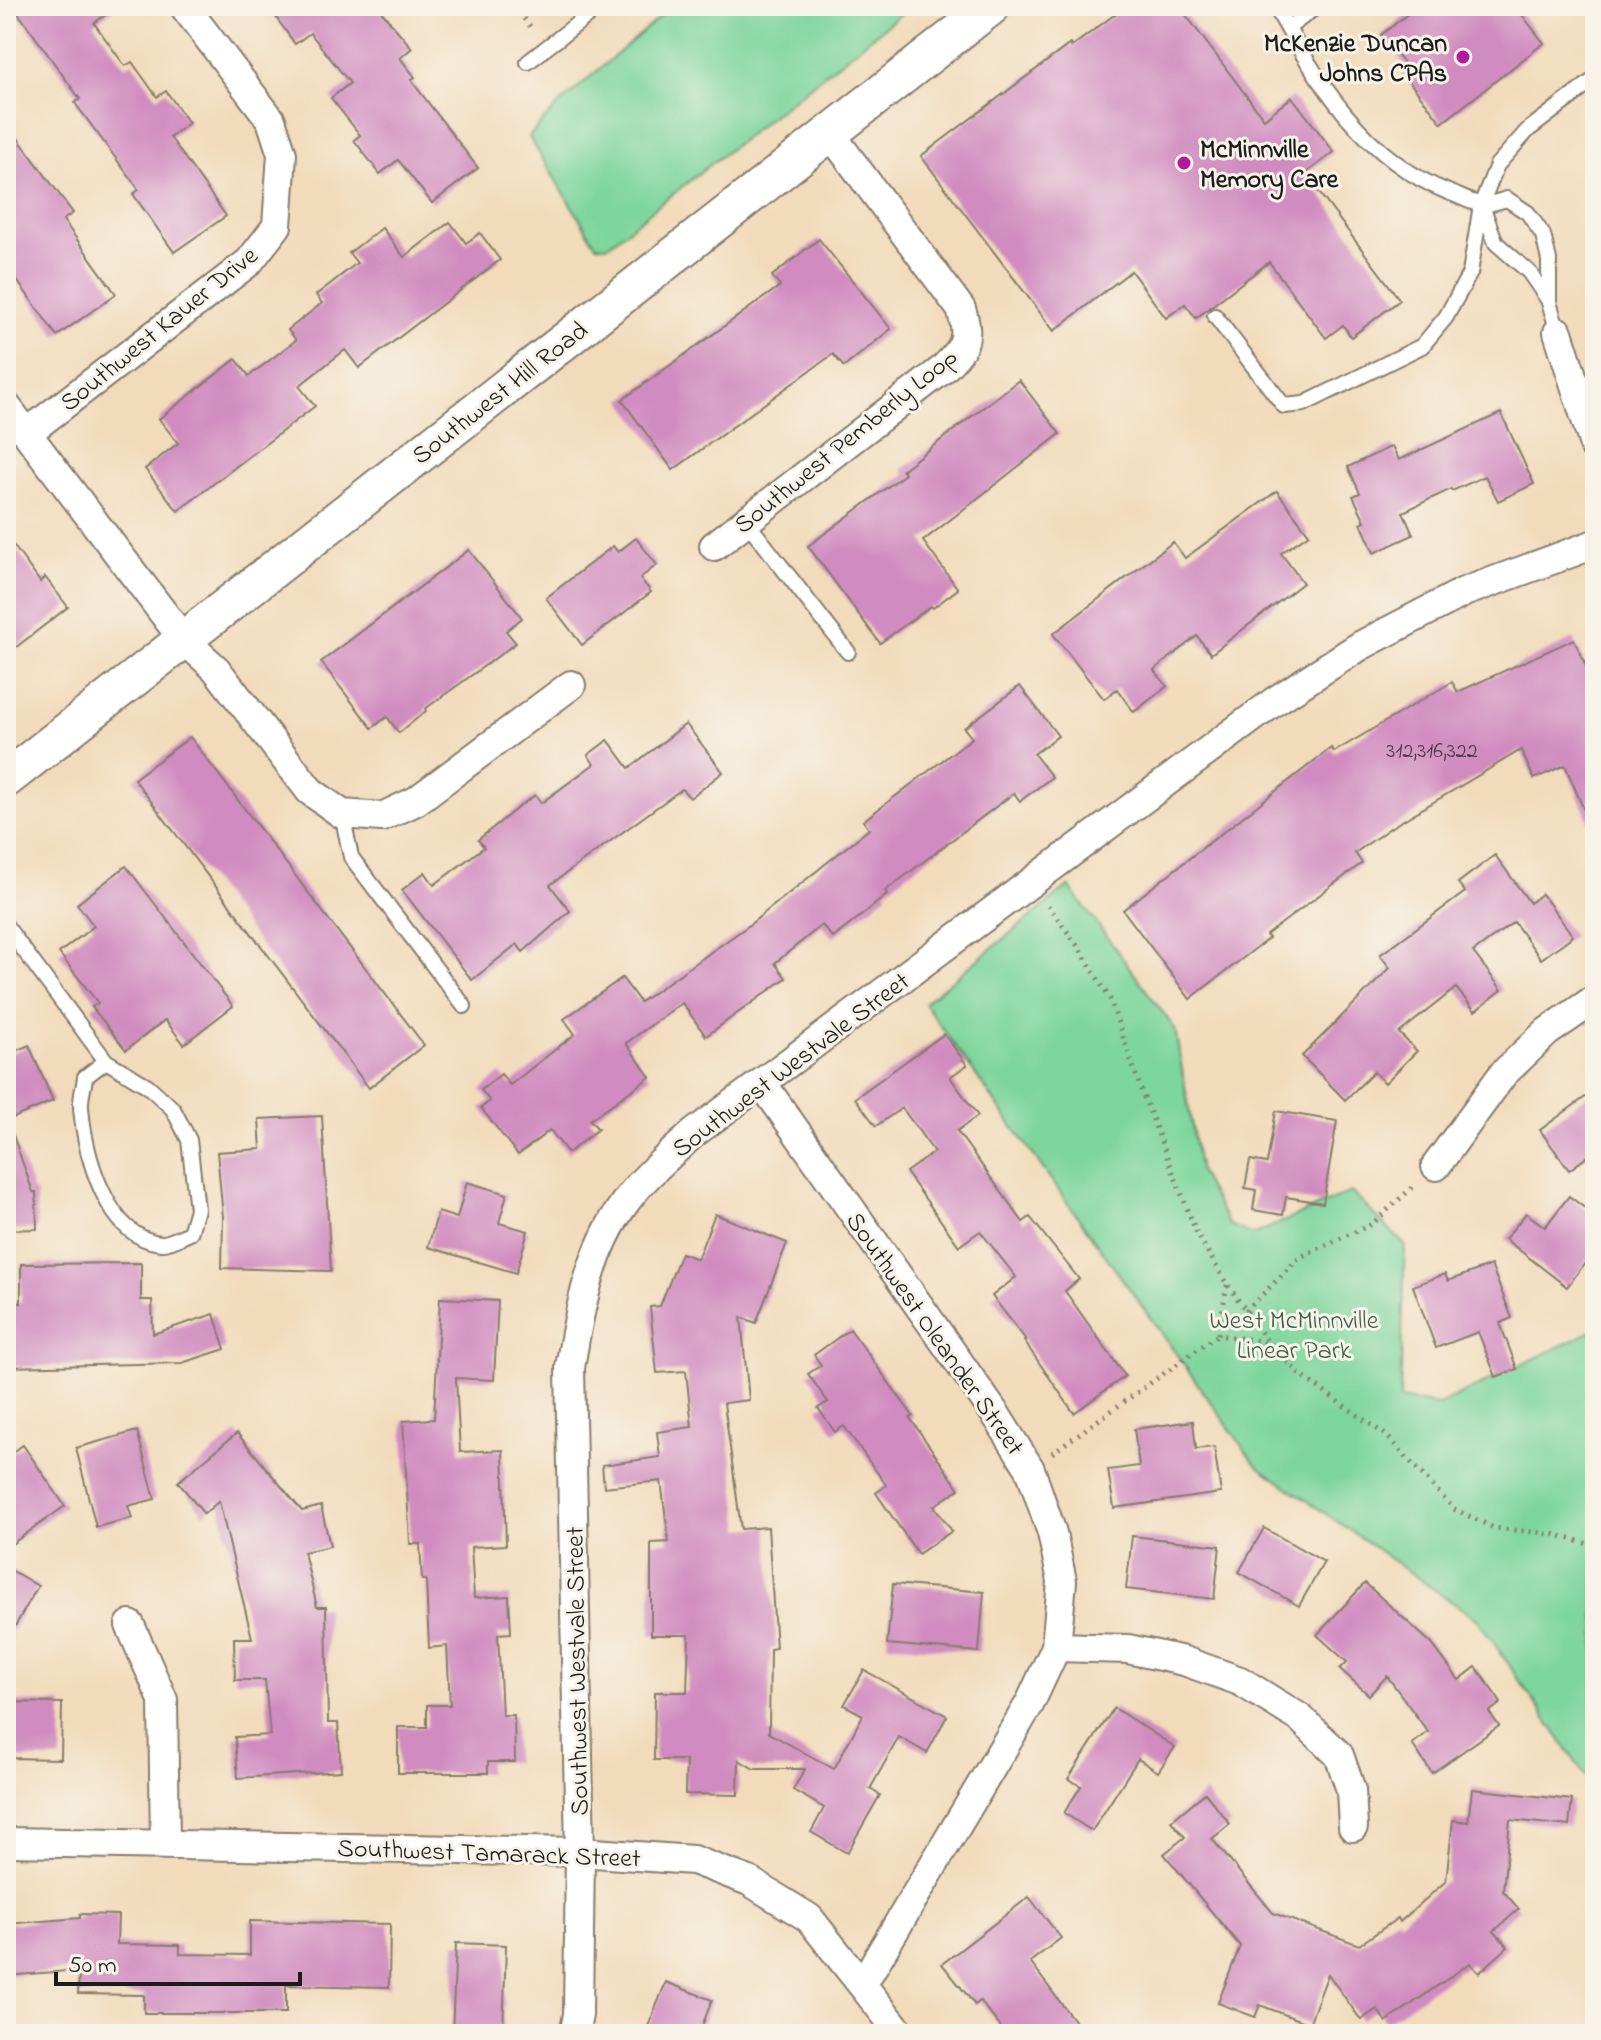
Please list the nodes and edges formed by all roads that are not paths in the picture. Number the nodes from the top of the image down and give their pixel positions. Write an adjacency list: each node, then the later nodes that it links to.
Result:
1 (184, 6): 15 (street, Southwest Kauer Drive)
2 (600, 6): 7 (lane)
3 (992, 6): 9 (street, Southwest Hill Road)
4 (1275, 6): 6 (lane)
5 (1317, 6): 6 (lane)
6 (1288, 28): 10 (lane)
7 (528, 62)
8 (1595, 79): 10 (lane)
9 (830, 133): 17 (street, Southwest Pemberly Loop); 20 (street, Southwest Hill Road)
10 (1481, 205): 11 (lane); 11 (lane); 12 (lane)
11 (1549, 302): 13 (lane)
12 (1215, 316)
13 (1558, 332): 16 (street)
14 (6, 406): 15 (street)
15 (27, 433): 20 (street)
16 (1595, 448)
17 (746, 521): 19 (street, Southwest Pemberly Loop); 21 (lane)
18 (1595, 544): 29 (street, Southwest Westvale Street)
19 (714, 546)
20 (183, 639): 23 (street, Southwest Hill Road); 24 (street)
21 (848, 652)
22 (571, 685): 24 (street)
23 (6, 779)
24 (342, 814): 27 (lane)
25 (6, 926): 28 (lane)
26 (1595, 999): 30 (street)
27 (464, 1006)
28 (106, 1061): 28 (lane)
29 (762, 1083): 32 (street, Southwest Oleander Street); 36 (street, Southwest Westvale Street)
30 (1436, 1166)
31 (130, 1625): 35 (street)
32 (1056, 1647): 33 (street); 37 (street, Southwest Oleander Street)
33 (1353, 1827)
34 (6, 1842): 35 (street, Southwest Tamarack Street)
35 (165, 1844): 36 (street, Southwest Tamarack Street)
36 (580, 1852): 37 (street, Southwest Tamarack Street); 38 (street, Southwest Westvale Street)
37 (863, 1983): 39 (street, Southwest Tamarack Street)
38 (574, 2034)
39 (901, 2034)

